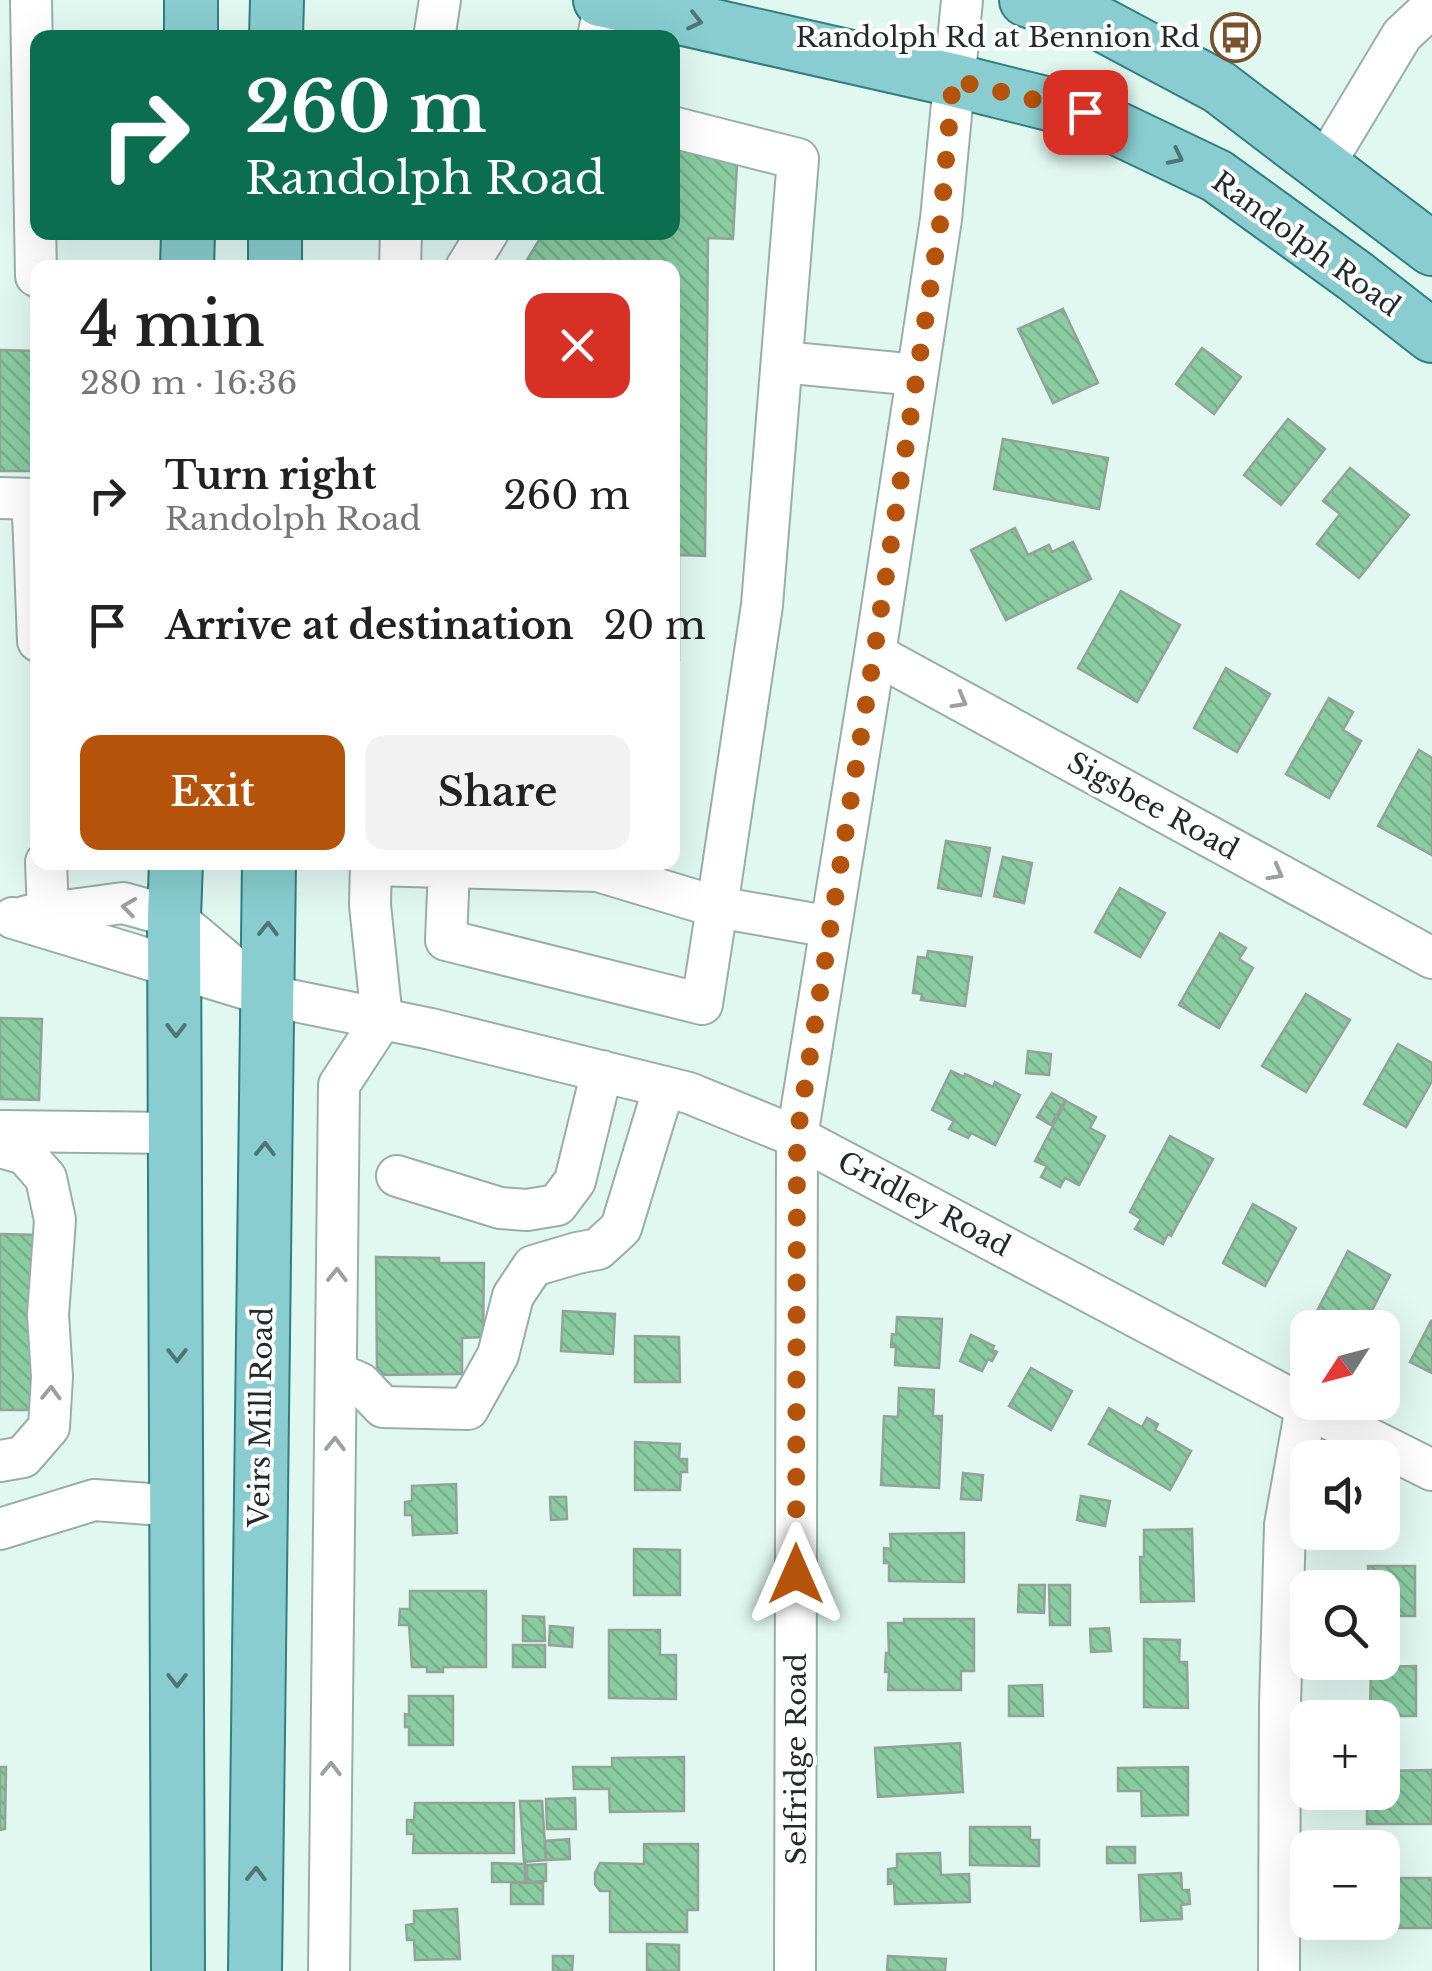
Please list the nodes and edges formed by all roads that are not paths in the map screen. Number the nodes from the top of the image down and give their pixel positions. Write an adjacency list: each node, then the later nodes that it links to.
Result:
1 (30, 0): 9 (street)
2 (191, 0): 10 (main road)
3 (277, 0): 11 (main road)
4 (440, 0): 12 (street)
5 (962, 0): 14 (street, Selfridge Road)
6 (1026, 0): 16 (main road)
7 (603, 1): 13 (street); 14 (main road, Randolph Road, one-way to 14)
8 (1432, 6): 16 (street)
9 (31, 30)
10 (190, 30)
11 (276, 30)
12 (435, 30)
13 (599, 30)
14 (953, 80): 20 (main road, Randolph Road, one-way to 20); 22 (street, Selfridge Road)
15 (680, 129): 21 (street)
16 (1324, 164): 17 (main road)
17 (1432, 249)
18 (30, 276): 19 (street)
19 (0, 277)
20 (1432, 336)
21 (782, 362): 22 (street); 32 (street)
22 (917, 376): 25 (street, Selfridge Road)
23 (0, 498): 24 (street)
24 (30, 500)
25 (874, 654): 34 (street, Selfridge Road); 36 (street, Sigsbee Road, one-way to 36)
26 (42, 870): 33 (street)
27 (176, 870): 35 (main road)
28 (269, 870): 37 (main road, Veirs Mill Road, one-way to 28)
29 (370, 870): 38 (street)
30 (448, 870): 32 (street)
31 (548, 870): 32 (street)
32 (716, 907): 34 (street)
33 (20, 916): 35 (street)
34 (831, 927): 43 (street, Selfridge Road)
35 (175, 942): 37 (street); 42 (main road, one-way to 42)
36 (1432, 958)
37 (266, 995): 38 (street, Gridley Road); 55 (main road, Veirs Mill Road, one-way to 37)
38 (382, 1019): 39 (street, Gridley Road); 46 (street, one-way to 38)
39 (602, 1071): 40 (street, Gridley Road); 45 (street)
40 (664, 1086): 43 (street, Gridley Road); 46 (street)
41 (0, 1131): 42 (street)
42 (176, 1132): 52 (main road, one-way to 52)
43 (797, 1137): 47 (street, Gridley Road); 57 (street, Selfridge Road)
44 (0, 1147): 50 (street, one-way to 44)
45 (397, 1176)
46 (336, 1373): 56 (street, one-way to 46)
47 (1290, 1398)
48 (1304, 1420): 58 (street)
49 (1334, 1420): 51 (street, Gridley Road)
50 (0, 1461)
51 (1432, 1470)
52 (177, 1506): 53 (street); 54 (main road, one-way to 54)
53 (0, 1529)
54 (178, 1971)
55 (255, 1971)
56 (329, 1971)
57 (796, 1971)
58 (1279, 1971)

